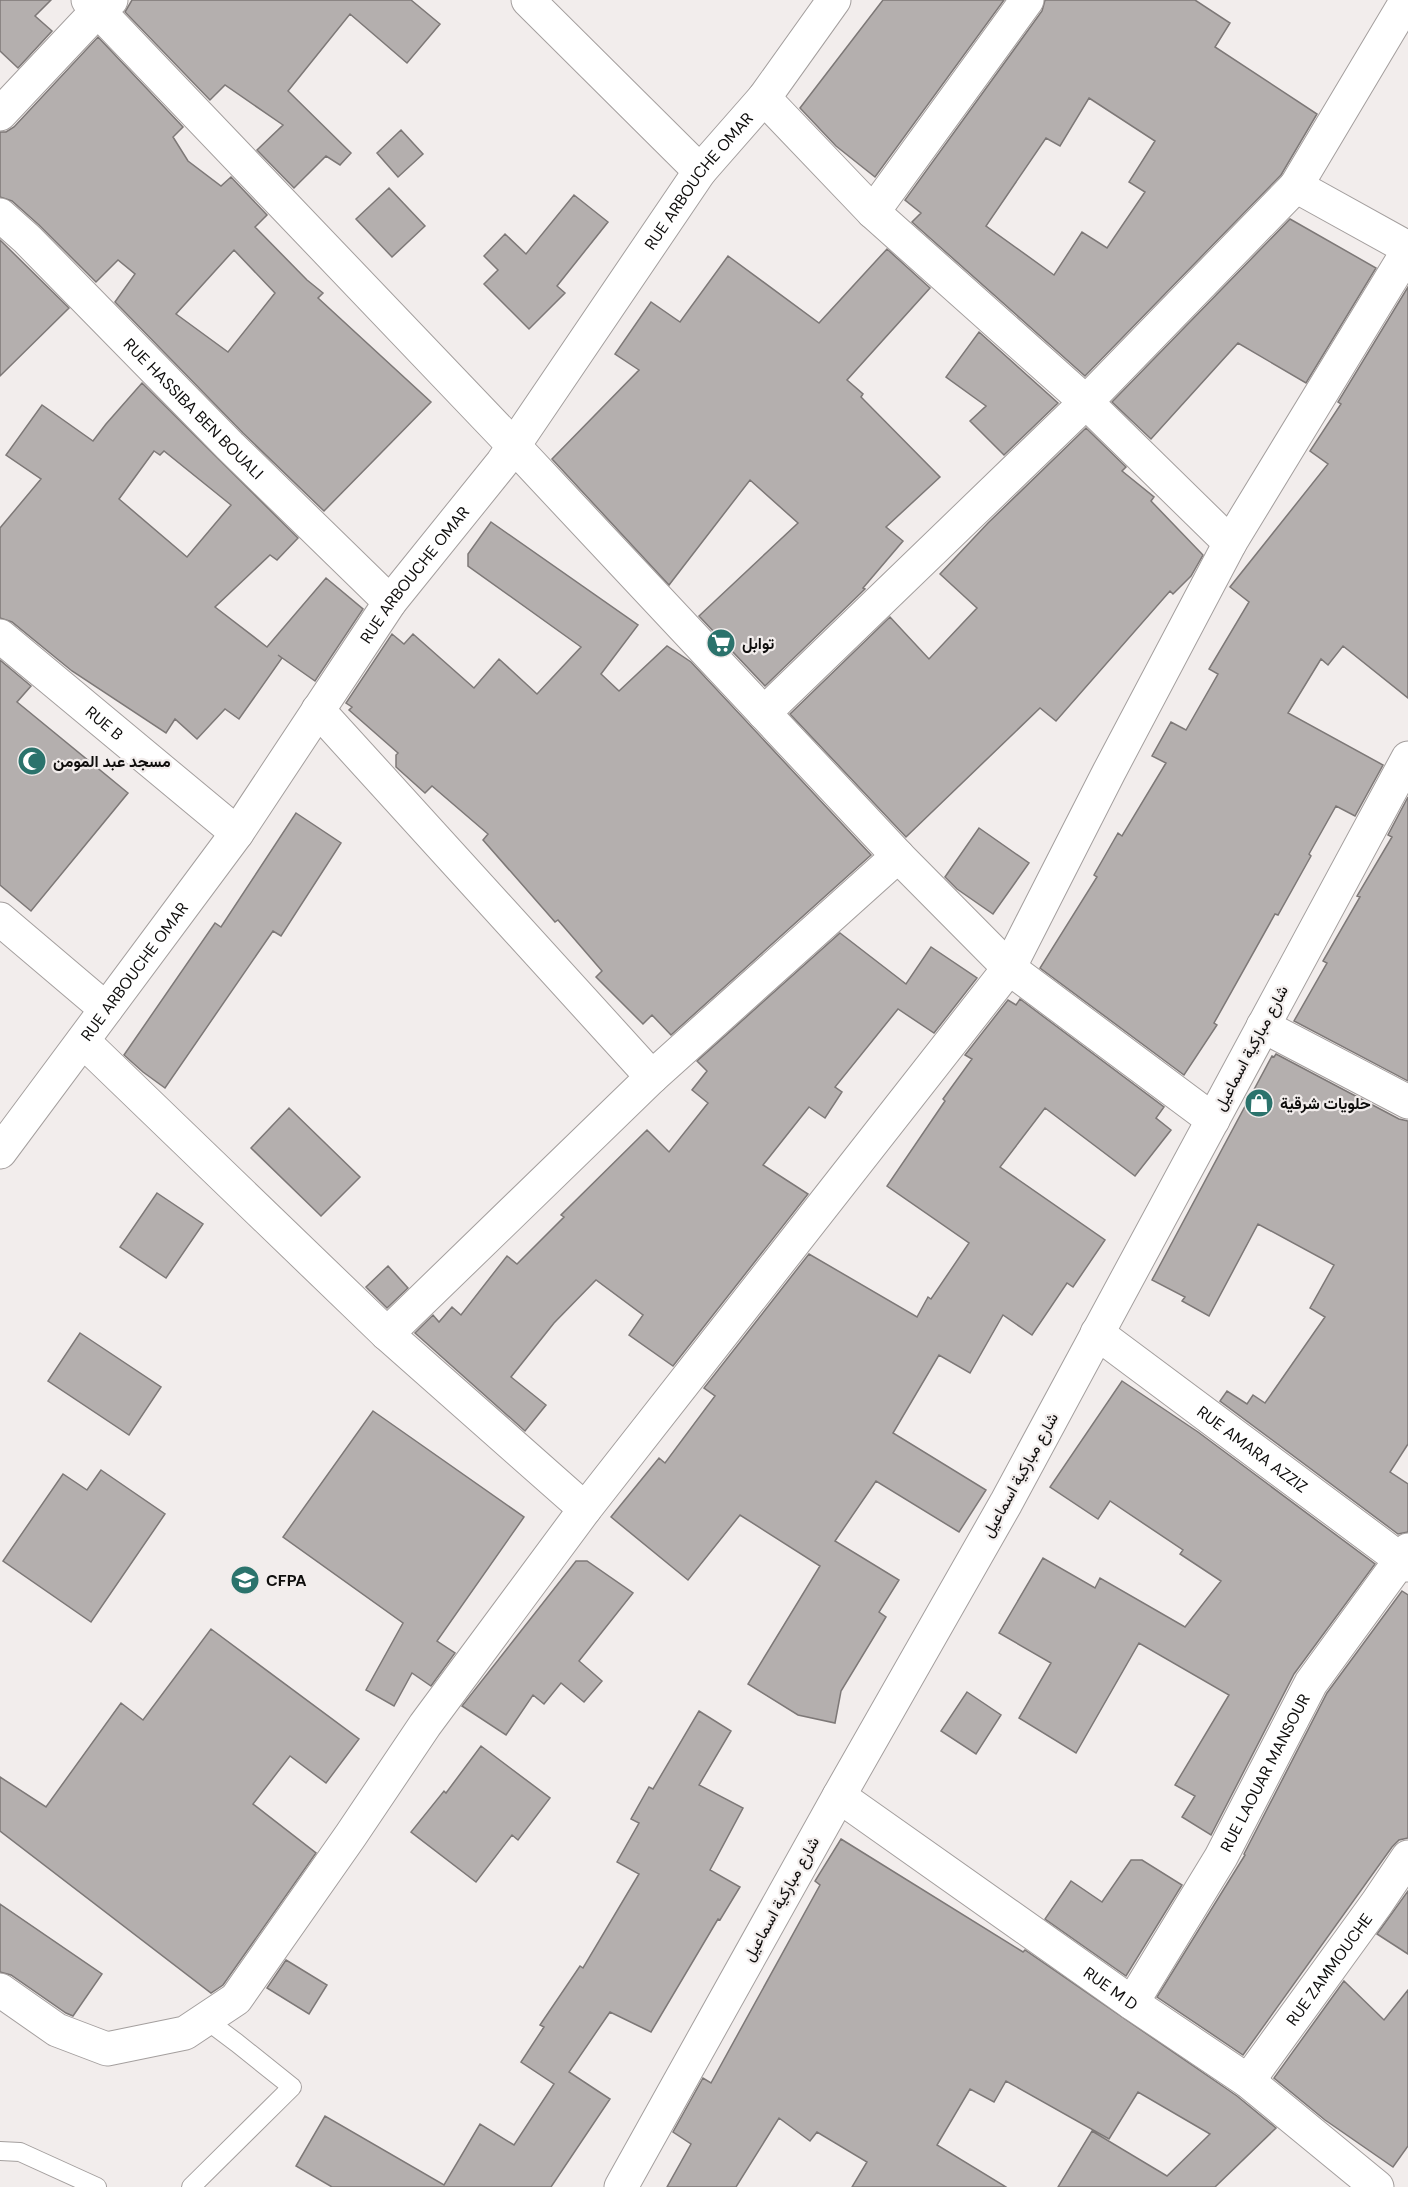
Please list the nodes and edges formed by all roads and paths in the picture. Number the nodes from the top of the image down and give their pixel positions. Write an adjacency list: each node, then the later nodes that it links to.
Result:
1 (528, 0): 8 (street)
2 (834, 0): 6 (street, RUE ARBOUCHE OMAR)
3 (1027, 0): 10 (street)
4 (1407, 0): 9 (street)
5 (99, 3): 7 (street); 14 (street)
6 (764, 98): 8 (street, RUE ARBOUCHE OMAR); 10 (street)
7 (0, 114)
8 (700, 171): 14 (street, RUE ARBOUCHE OMAR)
9 (1296, 186): 12 (street); 13 (street)
10 (873, 212): 13 (street)
11 (0, 215): 16 (street, RUE HASSIBA BEN BOUALI)
12 (1408, 249): 15 (street)
13 (1086, 402): 15 (street); 19 (street)
14 (513, 445): 16 (street, RUE ARBOUCHE OMAR); 19 (street)
15 (1230, 543): 24 (street)
16 (390, 602): 18 (street, RUE ARBOUCHE OMAR)
17 (0, 636): 21 (street, RUE B)
18 (318, 710): 21 (street, RUE ARBOUCHE OMAR); 28 (street)
19 (764, 713): 22 (street)
20 (1408, 758): 26 (street, شارع مباركية اسماعيل)
21 (237, 833): 25 (street, RUE ARBOUCHE OMAR)
22 (898, 856): 24 (street); 28 (street)
23 (0, 919): 25 (street)
24 (1009, 968): 30 (street); 34 (street)
25 (106, 1009): 27 (street, RUE ARBOUCHE OMAR)
26 (1263, 1026): 29 (street); 30 (street, شارع مباركية اسماعيل)
27 (83, 1041): 31 (street, RUE ARBOUCHE OMAR); 32 (street)
28 (652, 1077): 32 (street)
29 (1408, 1102)
30 (1212, 1120): 33 (street, شارع مباركية اسماعيل)
31 (0, 1152)
32 (387, 1334): 34 (street)
33 (1097, 1334): 35 (street, RUE AMARA AZZIZ); 36 (street, شارع مباركية اسماعيل)
34 (585, 1509): 40 (street)
35 (1406, 1558): 39 (street, RUE LAOUAR MANSOUR)
36 (839, 1796): 39 (street, RUE M D); 45 (street, شارع مباركية اسماعيل)
37 (1408, 1857): 41 (street, RUE ZAMMOUCHE)
38 (0, 1990): 40 (street)
39 (1132, 2003): 41 (street, RUE M D)
40 (205, 2019): 44 (lane)
41 (1248, 2081): 46 (street, RUE M D)
42 (0, 2151): 43 (lane)
43 (97, 2187)
44 (191, 2187)
45 (621, 2187)
46 (1377, 2187)

